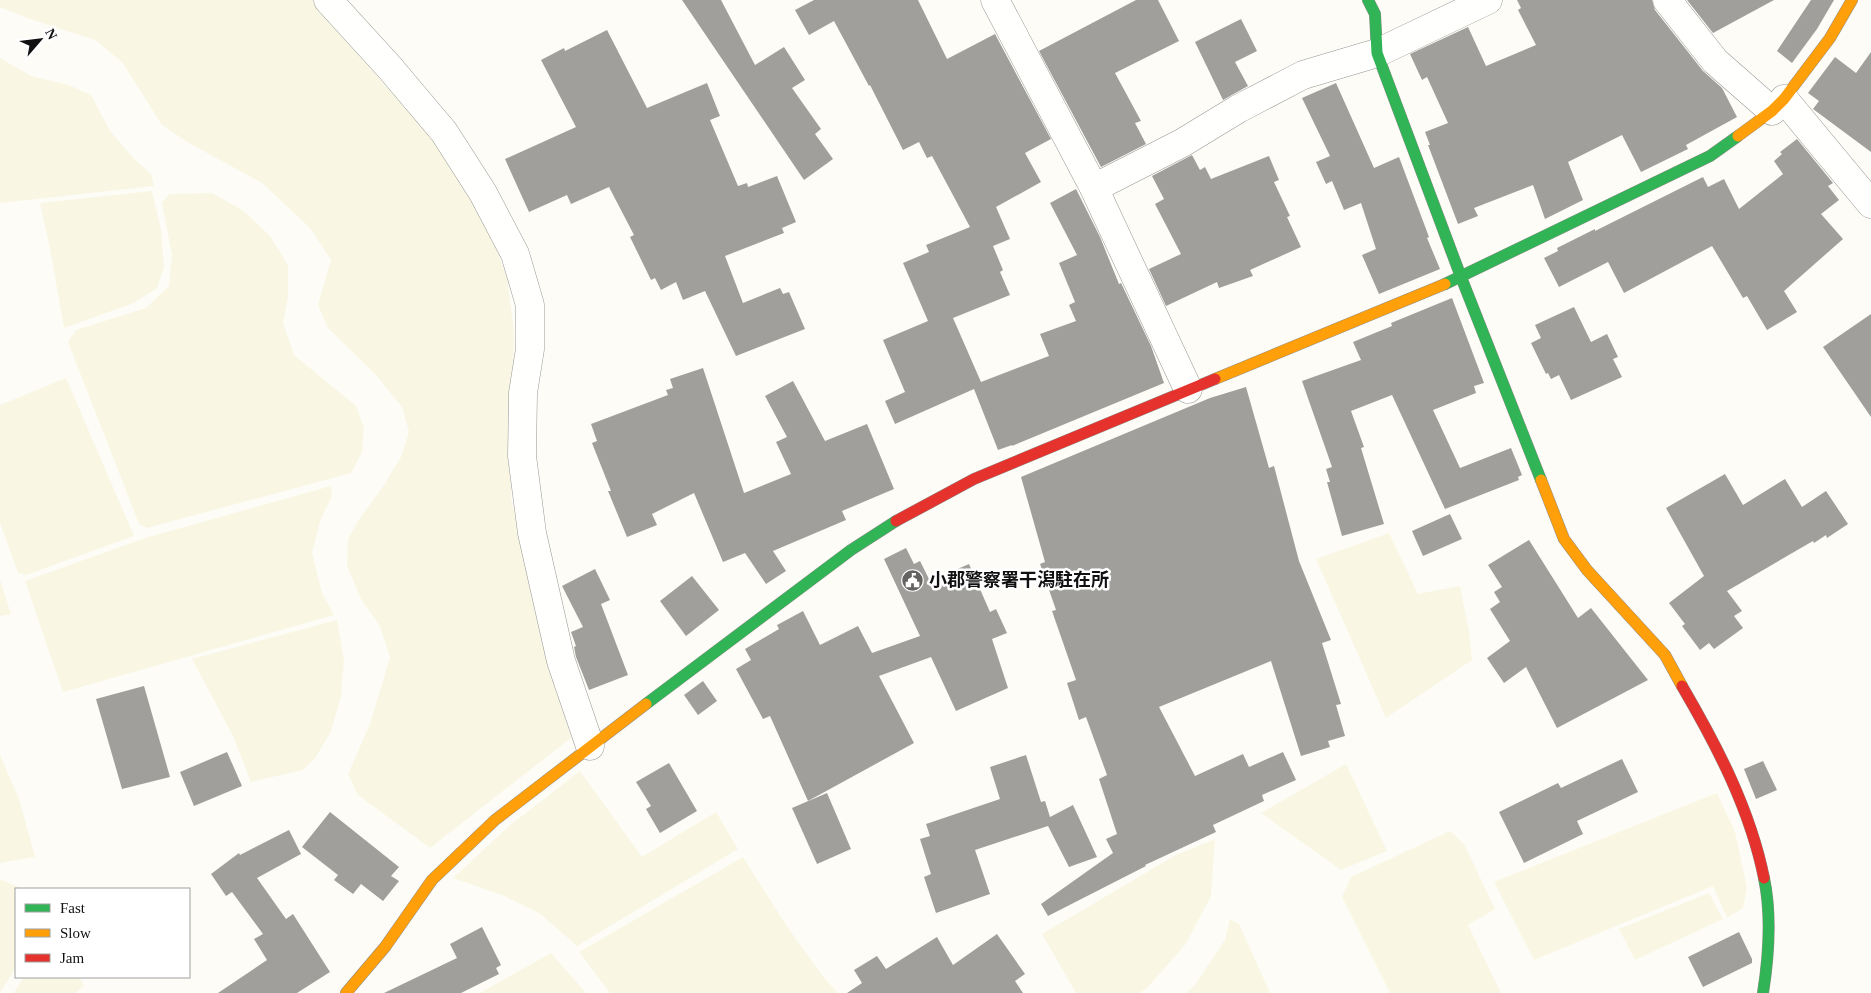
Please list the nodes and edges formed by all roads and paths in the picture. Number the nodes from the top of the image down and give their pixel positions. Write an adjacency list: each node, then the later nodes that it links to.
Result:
1 (328, 0): 13 (street)
2 (995, 0): 9 (street)
3 (1368, 0): 7 (street)
4 (1488, 0): 7 (street)
5 (1666, 0): 8 (street)
6 (1852, 0): 8 (street)
7 (1377, 53): 9 (street); 11 (street)
8 (1778, 105): 10 (street); 11 (street)
9 (1094, 188): 12 (street)
10 (1871, 204)
11 (1461, 277): 12 (street); 15 (street)
12 (1188, 389): 13 (street)
13 (590, 746): 14 (street)
14 (346, 993)
15 (1763, 993)

